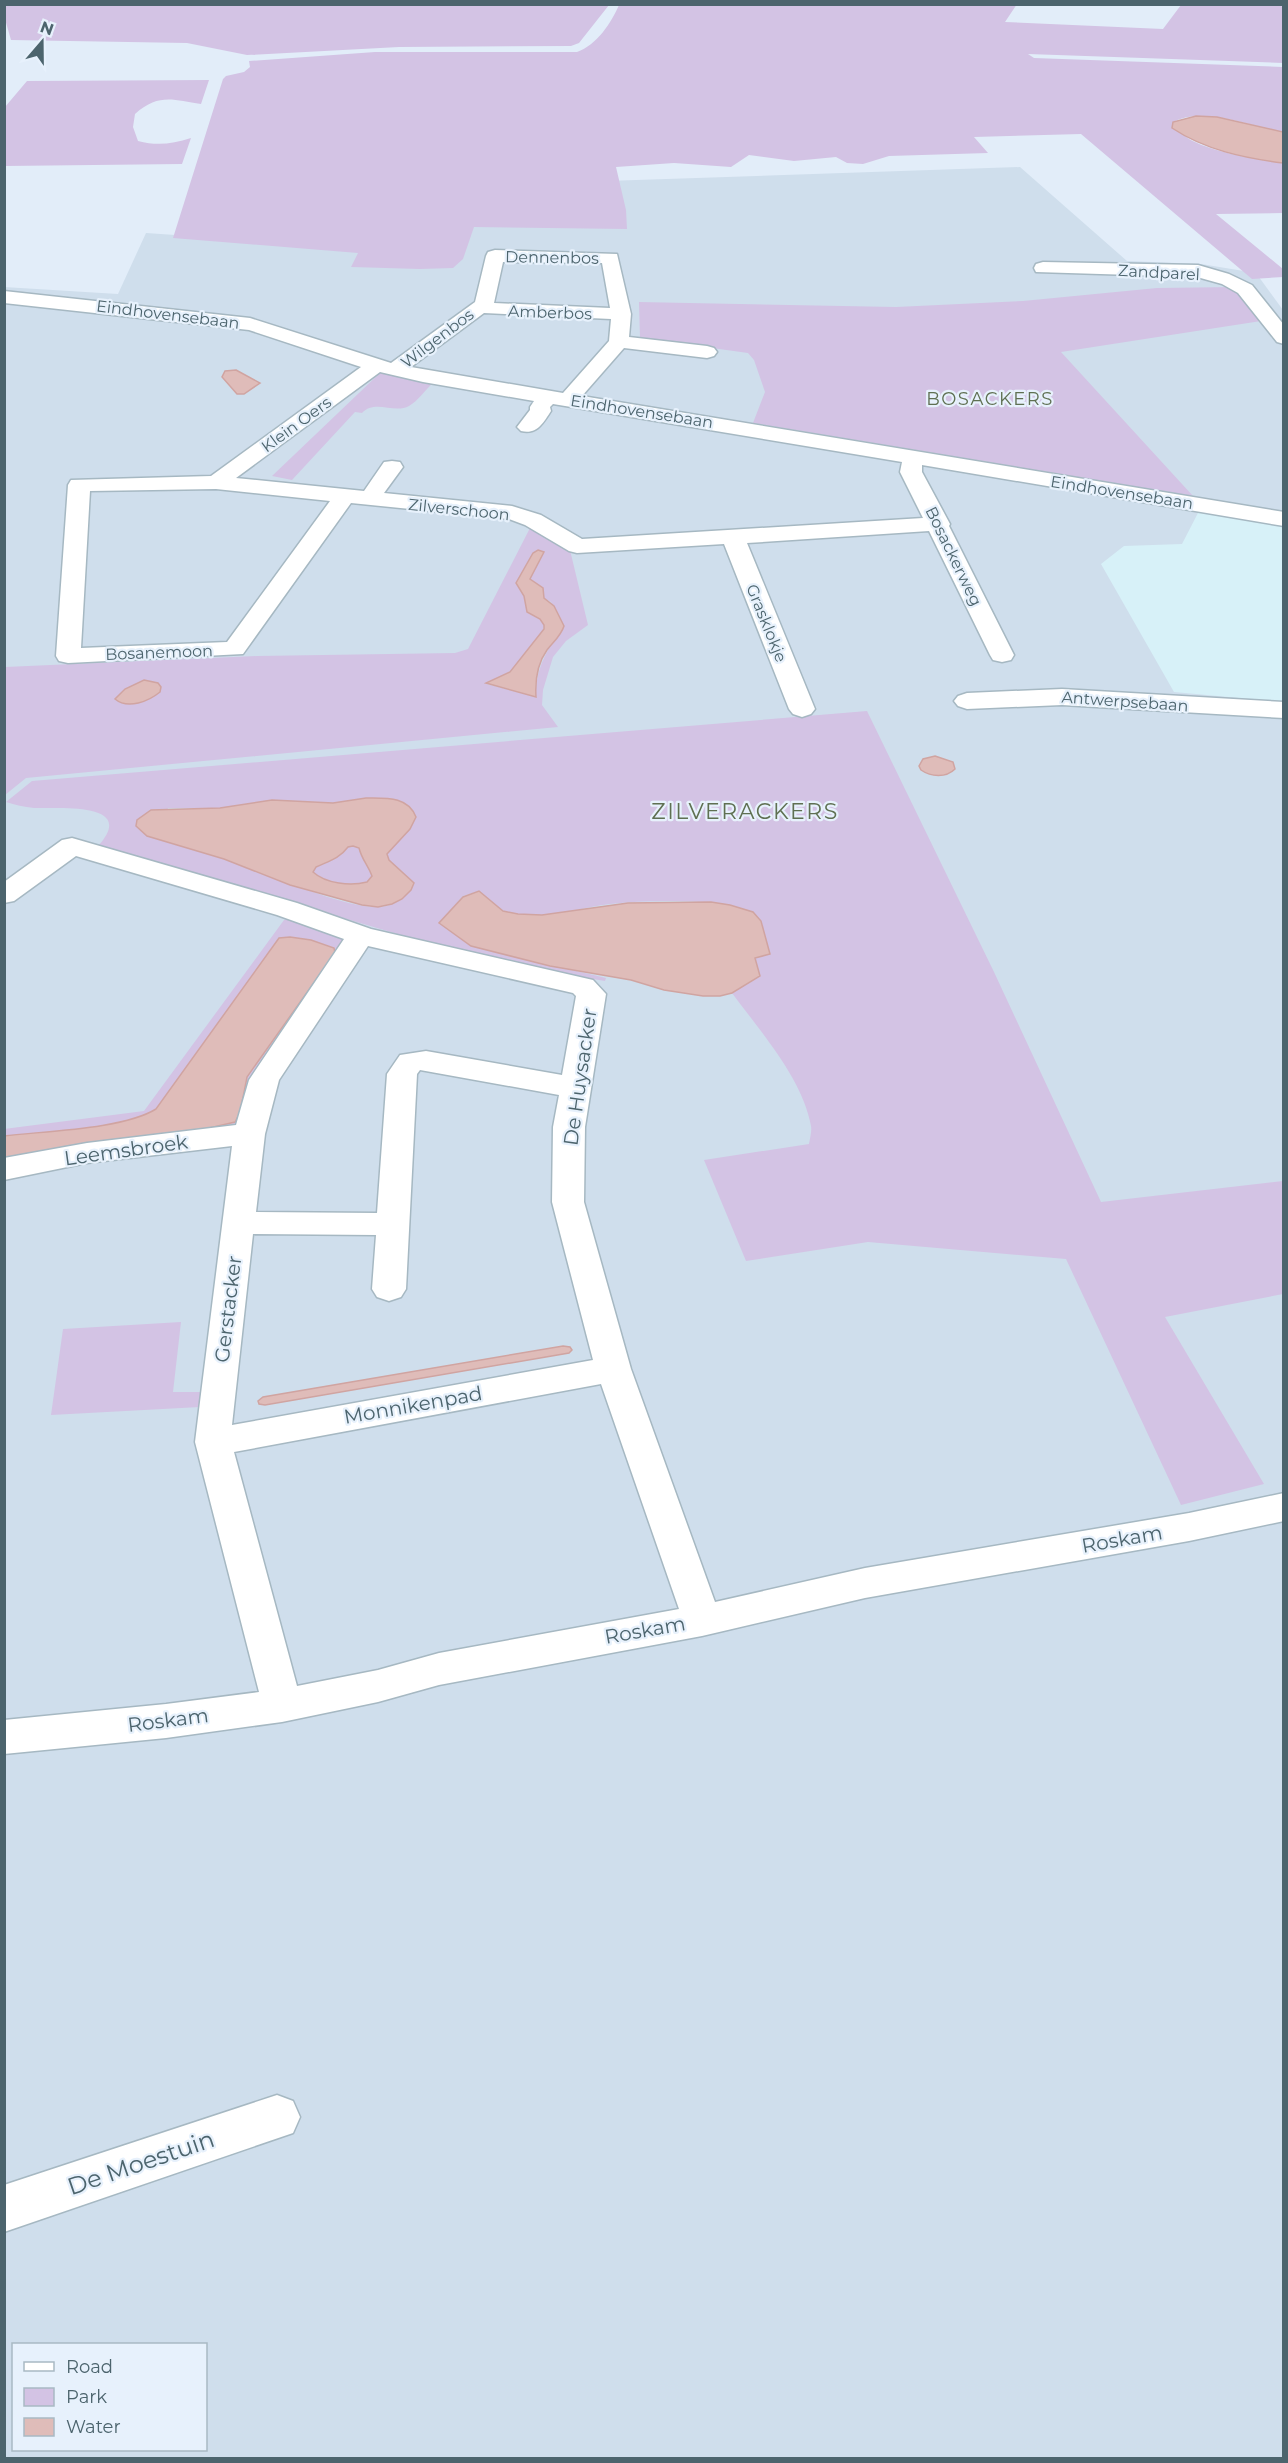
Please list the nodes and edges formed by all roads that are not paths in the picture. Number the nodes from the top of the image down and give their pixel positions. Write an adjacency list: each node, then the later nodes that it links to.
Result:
1 (1043, 268): 5 (street, Zandparel)
2 (4, 297): 8 (street, Eindhovensebaan)
3 (480, 307): 4 (street, Amberbos); 4 (street, Dennenbos); 8 (street, Wilgenbos)
4 (621, 314): 6 (street, Dennenbos)
5 (1284, 338)
6 (619, 342): 7 (street); 9 (street)
7 (707, 351)
8 (385, 368): 9 (street, Eindhovensebaan); 13 (street, Klein Oers)
9 (559, 397): 10 (street); 11 (street, Eindhovensebaan)
10 (528, 427)
11 (915, 457): 17 (street, Eindhovensebaan); 18 (street, Bosackerweg)
12 (392, 467): 16 (street)
13 (216, 482): 14 (street, Zilverschoon); 15 (street, Zilverschoon)
14 (79, 484): 15 (street, Bosanemoon)
15 (344, 496): 16 (street, Zilverschoon)
16 (369, 499): 19 (street, Zilverschoon)
17 (1284, 519)
18 (939, 524): 19 (street, Zilverschoon); 20 (street, Bosackerweg)
19 (733, 537): 22 (street, Grasklokje)
20 (1002, 655)
21 (966, 701): 23 (street, Antwerpsebaan)
22 (802, 709)
23 (1284, 710)
24 (4, 895): 25 (street, De Huysacker)
25 (361, 935): 26 (street, De Huysacker); 27 (street, Gerstacker)
26 (576, 1086): 30 (street); 32 (street, De Huysacker)
27 (249, 1134): 28 (street, Leemsbroek); 29 (street, Gerstacker)
28 (4, 1169)
29 (238, 1223): 30 (street); 33 (street, Gerstacker)
30 (392, 1224): 31 (street)
31 (389, 1289)
32 (613, 1369): 33 (street, Monnikenpad); 35 (street, De Huysacker)
33 (213, 1442): 36 (street, Gerstacker)
34 (1284, 1507): 35 (street, Roskam)
35 (702, 1620): 36 (street, Roskam)
36 (282, 1705): 37 (street, Roskam)
37 (4, 1737)
38 (277, 2117): 39 (street, De Moestuin)
39 (4, 2209)

